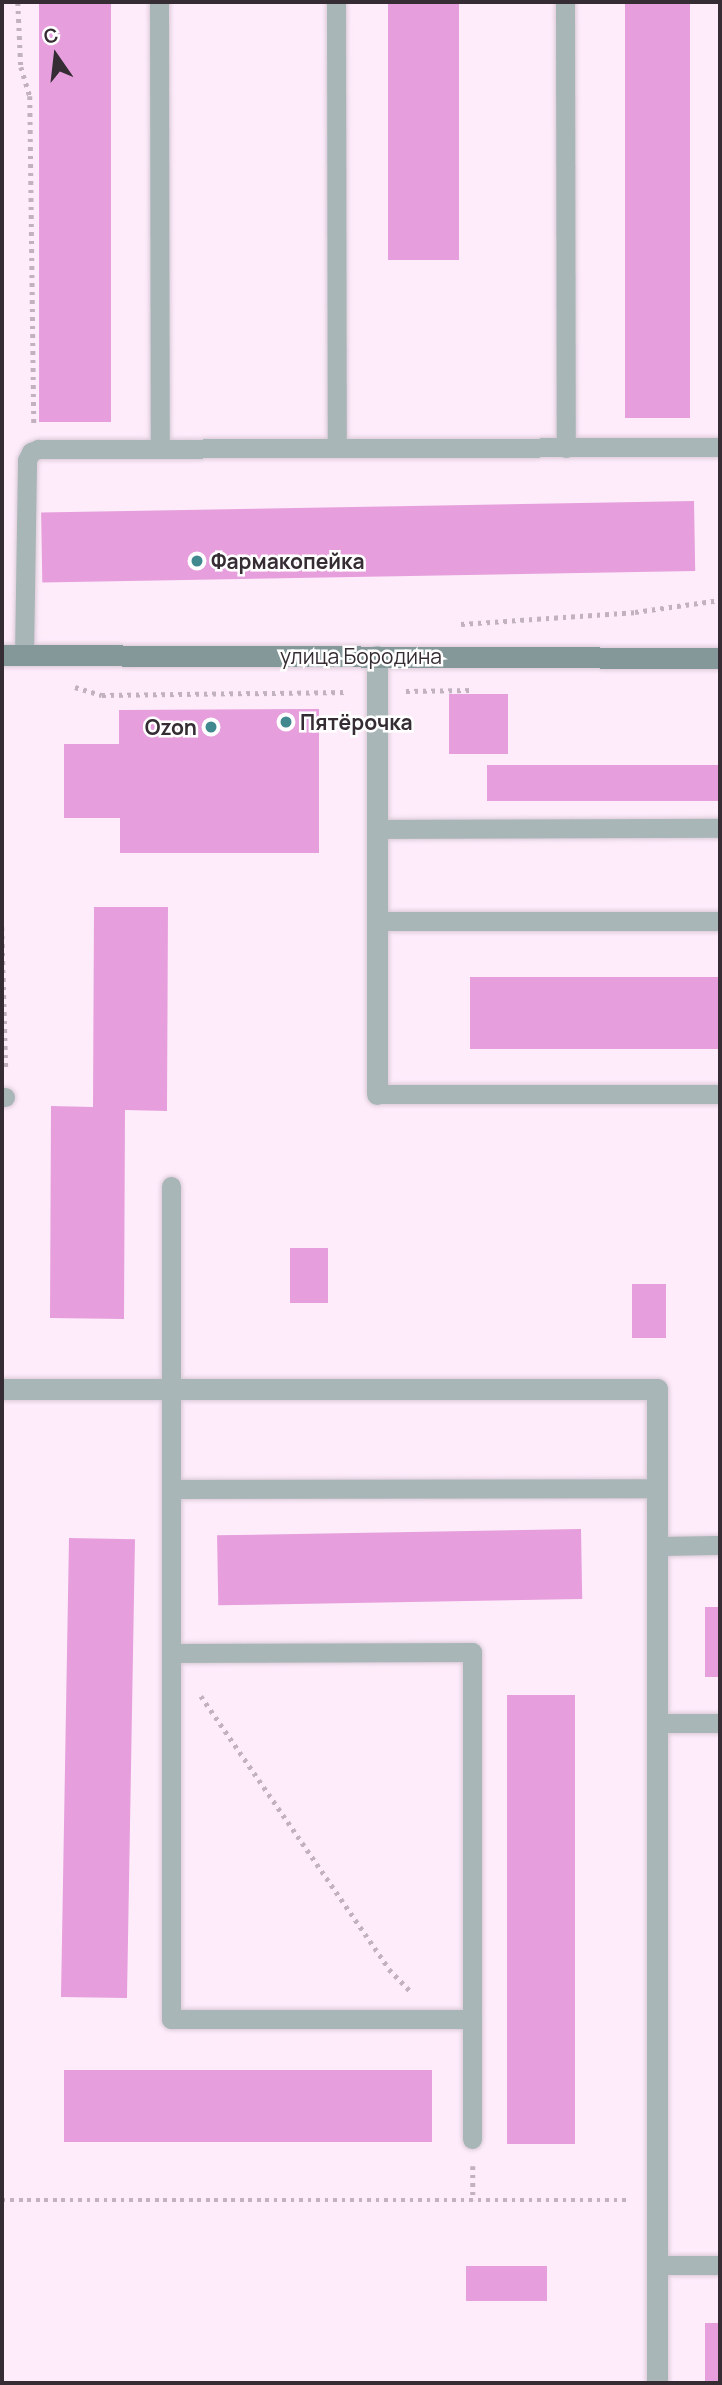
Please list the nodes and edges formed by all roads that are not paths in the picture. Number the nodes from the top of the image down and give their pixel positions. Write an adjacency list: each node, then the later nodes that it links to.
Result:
1 (159, 2): 6 (lane)
2 (336, 2): 7 (lane)
3 (565, 2): 4 (lane)
4 (566, 447): 5 (lane); 7 (lane)
5 (720, 447)
6 (160, 448): 7 (lane); 9 (lane)
7 (337, 448)
8 (2, 655): 9 (street, улица Бородина)
9 (24, 655): 10 (street, улица Бородина)
10 (377, 656): 11 (street, улица Бородина); 13 (street)
11 (720, 659)
12 (720, 828): 13 (lane)
13 (377, 829): 14 (street)
14 (377, 921): 15 (lane); 16 (street)
15 (720, 921)
16 (377, 1094): 17 (lane)
17 (720, 1094)
18 (171, 1186): 19 (lane)
19 (171, 1389): 20 (street); 21 (street); 22 (lane)
20 (2, 1390)
21 (657, 1488): 22 (lane); 24 (street)
22 (171, 1489): 25 (lane)
23 (720, 1545): 24 (lane)
24 (657, 1546): 26 (street)
25 (171, 1653): 28 (lane); 28 (lane)
26 (657, 1723): 27 (lane); 30 (street)
27 (720, 1723)
28 (472, 2019): 29 (lane)
29 (472, 2139)
30 (657, 2265): 31 (lane); 32 (street)
31 (720, 2265)
32 (657, 2383)

